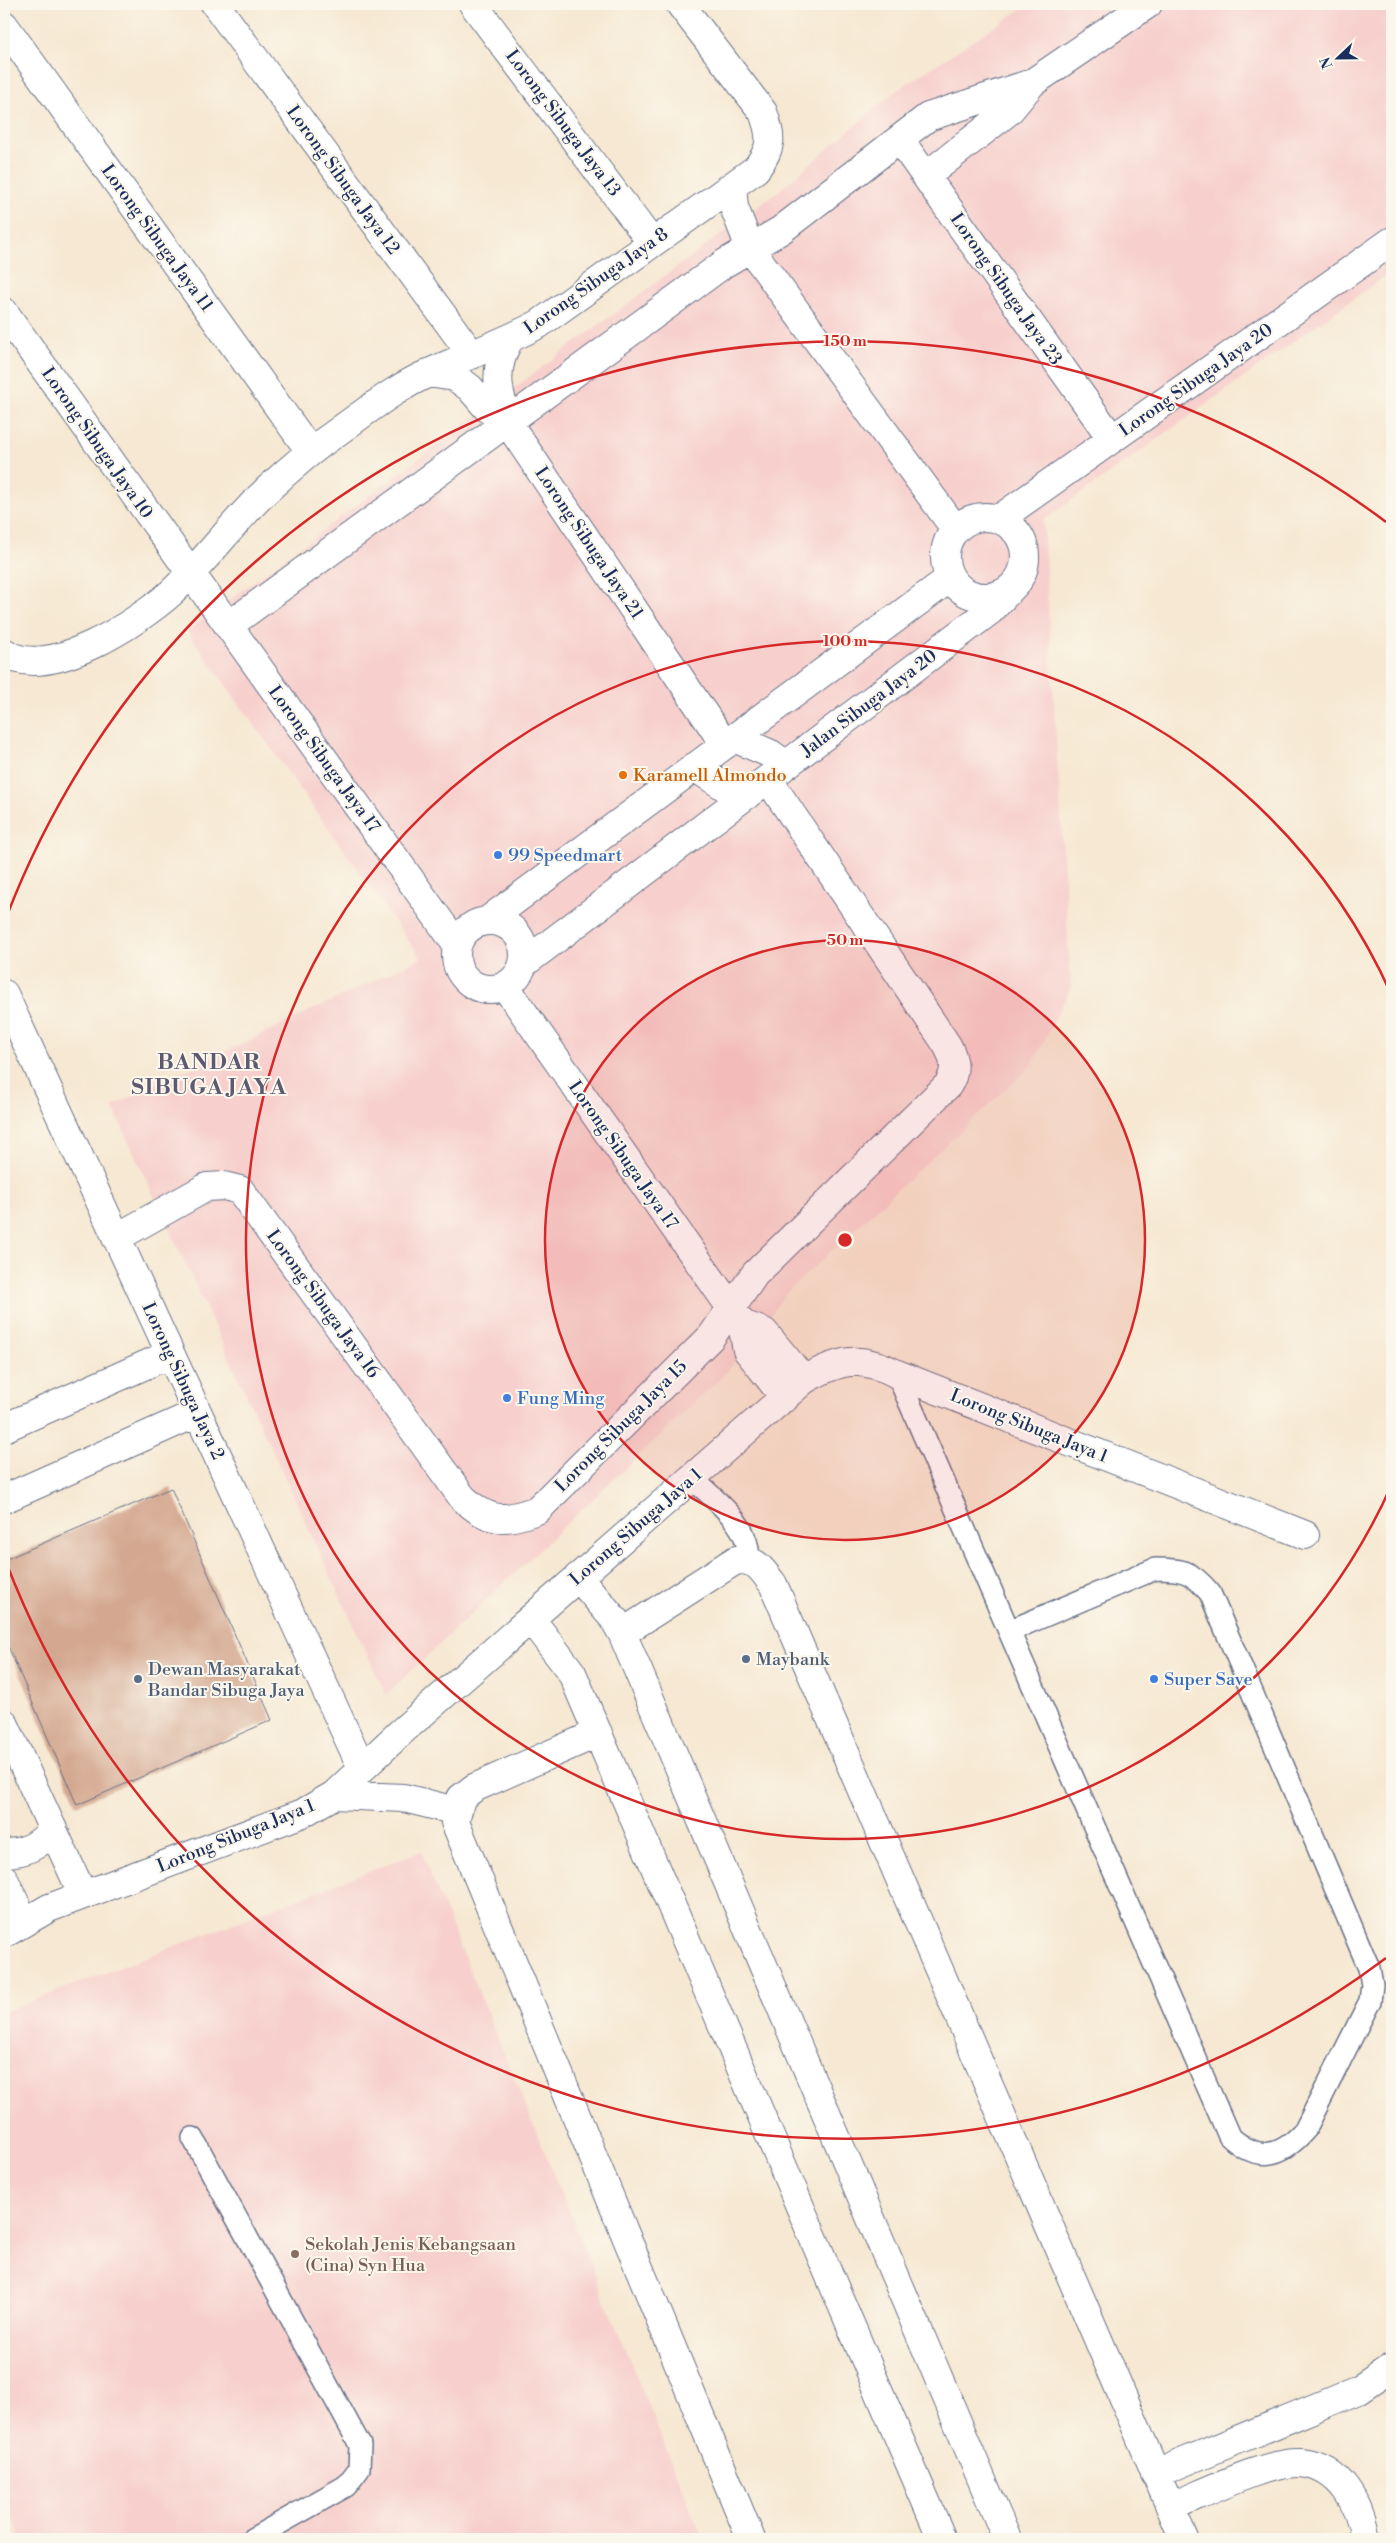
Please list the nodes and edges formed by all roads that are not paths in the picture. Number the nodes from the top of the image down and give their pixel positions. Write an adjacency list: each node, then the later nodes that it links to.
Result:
1 (215, 4): 15 (street, Lorong Sibuga Jaya 12)
2 (473, 4): 11 (street, Lorong Sibuga Jaya 13)
3 (680, 4): 9 (street, Lorong Sibuga Jaya 8)
4 (1148, 4): 6 (street)
5 (4, 25): 19 (street, Lorong Sibuga Jaya 11)
6 (1032, 83): 7 (street); 8 (street)
7 (900, 140): 8 (street, Lorong Sibuga Jaya 23); 12 (street)
8 (926, 176): 18 (street, Lorong Sibuga Jaya 23)
9 (732, 186): 11 (street, Lorong Sibuga Jaya 8); 12 (street)
10 (1392, 241): 18 (street, Lorong Sibuga Jaya 20)
11 (652, 243): 14 (street, Lorong Sibuga Jaya 8)
12 (750, 248): 17 (street); 21 (street)
13 (4, 312): 22 (street, Lorong Sibuga Jaya 10)
14 (509, 340): 15 (street, Lorong Sibuga Jaya 8); 17 (street)
15 (472, 355): 16 (street, Lorong Sibuga Jaya 8)
16 (428, 373): 17 (street, Lorong Sibuga Jaya 21); 19 (street, Lorong Sibuga Jaya 8)
17 (508, 423): 25 (street); 27 (street, Lorong Sibuga Jaya 21)
18 (1112, 440): 20 (street, Lorong Sibuga Jaya 20)
19 (310, 451): 22 (street, Lorong Sibuga Jaya 8)
20 (999, 519): 21 (street); 24 (street)
21 (956, 530): 23 (street)
22 (190, 573): 25 (street, Lorong Sibuga Jaya 17); 26 (street, Lorong Sibuga Jaya 8)
23 (950, 578): 24 (street); 27 (street)
24 (1018, 581): 29 (street, Jalan Sibuga Jaya 20)
25 (228, 626): 31 (street, Lorong Sibuga Jaya 17)
26 (4, 652)
27 (729, 741): 28 (street); 29 (street)
28 (694, 767): 29 (street); 30 (street)
29 (767, 780): 32 (street, Jalan Sibuga Jaya 20); 36 (street, Lorong Sibuga Jaya 15)
30 (488, 921): 31 (street); 32 (street)
31 (457, 945): 33 (street)
32 (523, 964): 33 (street)
33 (505, 986): 36 (street, Lorong Sibuga Jaya 17)
34 (4, 994): 35 (street, Lorong Sibuga Jaya 2)
35 (116, 1238): 37 (street, Lorong Sibuga Jaya 2); 45 (street, Lorong Sibuga Jaya 16)
36 (737, 1316): 39 (street); 40 (street, Lorong Sibuga Jaya 17); 45 (street, Lorong Sibuga Jaya 15)
37 (170, 1354): 41 (street, Lorong Sibuga Jaya 2); 42 (street)
38 (897, 1374): 39 (street, Lorong Sibuga Jaya 1); 46 (street, Lorong Sibuga Jaya 1); 50 (lane)
39 (804, 1380): 40 (street, Lorong Sibuga Jaya 1)
40 (784, 1398): 43 (street, Lorong Sibuga Jaya 1)
41 (197, 1413): 44 (street); 54 (street, Lorong Sibuga Jaya 2)
42 (4, 1428)
43 (692, 1478): 47 (lane); 48 (street, Lorong Sibuga Jaya 1)
44 (4, 1499)
45 (495, 1519)
46 (1305, 1535)
47 (748, 1559): 51 (street); 64 (street)
48 (578, 1578): 49 (street, Lorong Sibuga Jaya 1); 51 (street)
49 (531, 1619): 53 (street); 54 (street, Lorong Sibuga Jaya 1)
50 (1009, 1631): 50 (lane)
51 (622, 1632): 69 (street)
52 (4, 1723): 57 (street)
53 (598, 1733): 56 (street); 68 (street)
54 (362, 1768): 55 (street, Lorong Sibuga Jaya 1)
55 (334, 1795): 56 (street); 60 (street, Lorong Sibuga Jaya 1)
56 (456, 1811): 67 (street)
57 (53, 1829): 58 (street); 60 (street)
58 (4, 1853)
59 (4, 1879): 61 (street)
60 (83, 1895): 61 (street, Lorong Sibuga Jaya 1)
61 (14, 1928)
62 (193, 2138): 66 (lane)
63 (1392, 2367): 64 (street)
64 (1155, 2474): 65 (street)
65 (1170, 2507): 70 (street); 71 (street)
66 (252, 2539)
67 (752, 2539)
68 (942, 2539)
69 (1007, 2539)
70 (1184, 2539)
71 (1366, 2539)

